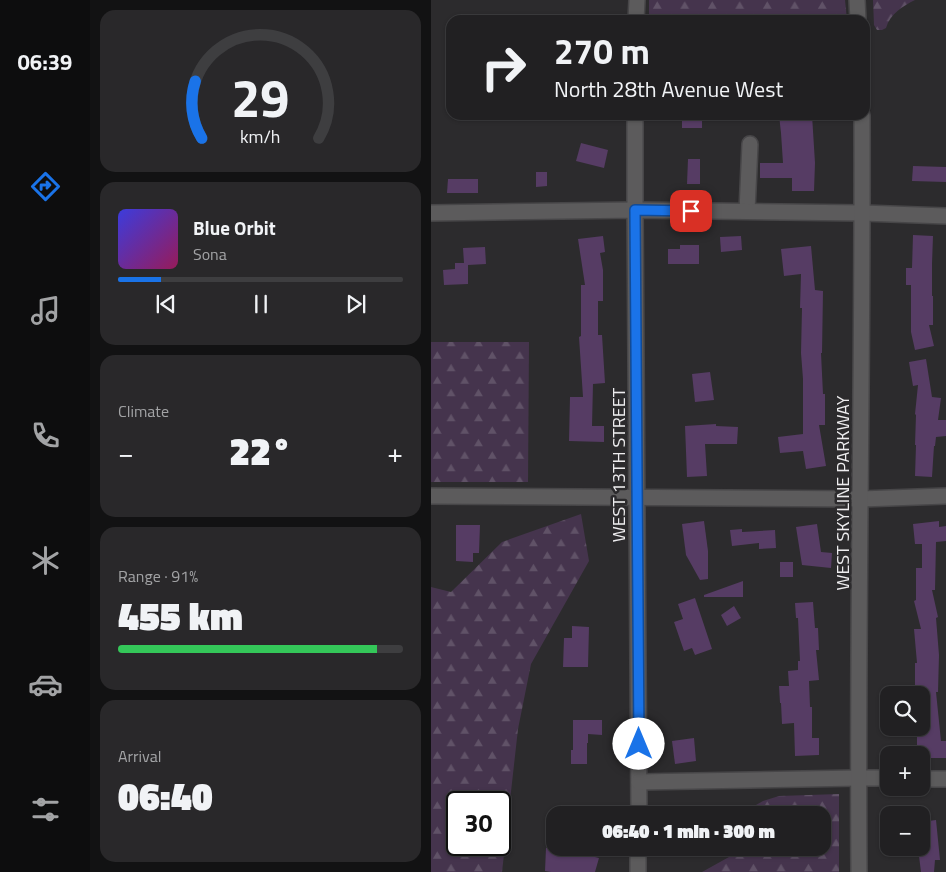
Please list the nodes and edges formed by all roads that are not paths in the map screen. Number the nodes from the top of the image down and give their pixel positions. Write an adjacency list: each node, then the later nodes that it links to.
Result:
1 (637, 0): 3 (street)
2 (857, 0): 4 (street)
3 (636, 15)
4 (858, 15)
5 (635, 120): 8 (street, WEST 13TH STREET)
6 (862, 120): 11 (street, WEST SKYLINE PARKWAY)
7 (750, 144): 9 (street)
8 (635, 210): 9 (street); 10 (street); 15 (street, WEST 13TH STREET)
9 (747, 211): 11 (street)
10 (431, 213)
11 (863, 213): 12 (street); 16 (street, WEST SKYLINE PARKWAY)
12 (946, 216)
13 (431, 496): 15 (street)
14 (946, 496): 16 (street)
15 (637, 497): 16 (street); 21 (street, WEST 13TH STREET)
16 (861, 499): 17 (street, WEST SKYLINE PARKWAY)
17 (858, 778): 18 (street); 21 (street); 25 (street, WEST SKYLINE PARKWAY)
18 (880, 778)
19 (930, 779): 20 (street)
20 (946, 779)
21 (639, 782): 22 (street, WEST 13TH STREET)
22 (639, 806)
23 (639, 856): 24 (street)
24 (638, 872)
25 (859, 872)

